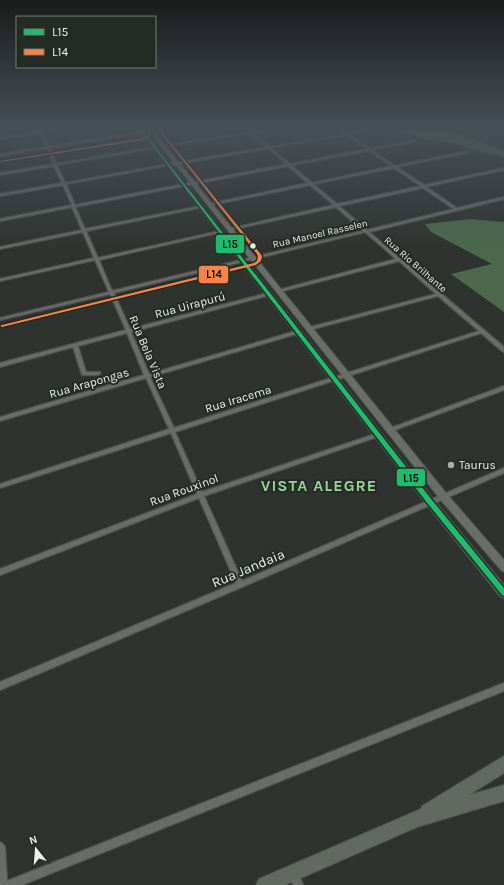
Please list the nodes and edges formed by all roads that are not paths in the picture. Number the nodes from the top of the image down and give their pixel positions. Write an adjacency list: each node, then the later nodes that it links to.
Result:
1 (32, 168): 11 (street)
2 (58, 168): 13 (street, Rua Bela Vista)
3 (151, 168): 13 (street)
4 (171, 168): 15 (main road)
5 (181, 168): 12 (main road)
6 (272, 168): 12 (street)
7 (294, 168): 14 (street, Rua Rio Brilhante)
8 (389, 168): 14 (street)
9 (397, 168): 16 (street)
10 (503, 169): 16 (street)
11 (0, 174)
12 (193, 183): 15 (street); 19 (main road)
13 (63, 184): 17 (street); 20 (street, Rua Bela Vista)
14 (313, 184): 19 (street); 21 (street, Rua Rio Brilhante)
15 (184, 185): 20 (street); 22 (main road)
16 (424, 187): 21 (street); 23 (street)
17 (0, 195)
18 (504, 198): 23 (street, Rua Manoel Rasselen)
19 (211, 204): 25 (main road)
20 (73, 206): 24 (street); 26 (street, Rua Bela Vista)
21 (338, 206): 25 (street); 27 (street, Rua Rio Brilhante)
22 (200, 207): 26 (street); 28 (main road)
23 (456, 209): 27 (street, Rua Manoel Rasselen)
24 (0, 220)
25 (230, 229): 30 (main road)
26 (85, 230): 29 (street); 31 (street, Rua Bela Vista)
27 (367, 231): 30 (street, Rua Manoel Rasselen); 33 (street, Rua Rio Brilhante)
28 (220, 232): 31 (street); 32 (main road)
29 (0, 248)
30 (253, 257): 32 (street, Rua Manoel Rasselen); 35 (main road)
31 (96, 258): 34 (street); 36 (street, Rua Bela Vista)
32 (242, 260): 36 (street, Rua Manoel Rasselen); 37 (main road)
33 (399, 260): 35 (street); 38 (street, Rua Rio Brilhante)
34 (0, 280)
35 (279, 291): 40 (main road)
36 (111, 292): 39 (street, Rua Manoel Rasselen); 41 (street, Rua Bela Vista)
37 (269, 294): 41 (street, Rua Uirapurú); 43 (main road)
38 (439, 294): 40 (street); 42 (street, Rua Rio Brilhante)
39 (0, 319)
40 (309, 329): 49 (main road)
41 (128, 331): 44 (street, Rua Uirapurú); 48 (street, Rua Bela Vista)
42 (482, 331): 45 (street, Rua Rio Brilhante); 49 (street, Rua Iracema)
43 (298, 332): 48 (street, Rua Arapongas); 50 (main road)
44 (75, 345): 46 (street, Rua Uirapurú); 47 (street)
45 (504, 350)
46 (0, 365)
47 (98, 373)
48 (147, 376): 52 (street, Rua Arapongas); 53 (street, Rua Bela Vista)
49 (348, 376): 50 (street, Rua Iracema); 54 (main road)
50 (336, 379): 53 (street, Rua Iracema); 55 (main road)
51 (504, 388): 54 (street)
52 (0, 419)
53 (172, 430): 57 (street, Rua Iracema); 58 (street, Rua Bela Vista)
54 (390, 430): 59 (main road)
55 (378, 435): 58 (street, Rua Rouxinol); 60 (main road)
56 (504, 470): 59 (street, Rua Jandaia)
57 (0, 486)
58 (200, 495): 62 (street, Rua Rouxinol); 63 (street, Rua Bela Vista)
59 (443, 496): 60 (street, Rua Jandaia); 61 (main road)
60 (430, 502): 63 (street, Rua Jandaia); 64 (main road)
61 (504, 567)
62 (0, 572)
63 (240, 585): 65 (street, Rua Jandaia)
64 (504, 593)
65 (0, 686)
66 (504, 687): 73 (street)
67 (504, 764): 69 (highway)
68 (504, 793): 69 (highway)
69 (416, 819): 71 (highway)
70 (0, 847): 72 (street)
71 (296, 879): 74 (highway)
72 (3, 885)
73 (10, 885)
74 (265, 885)

